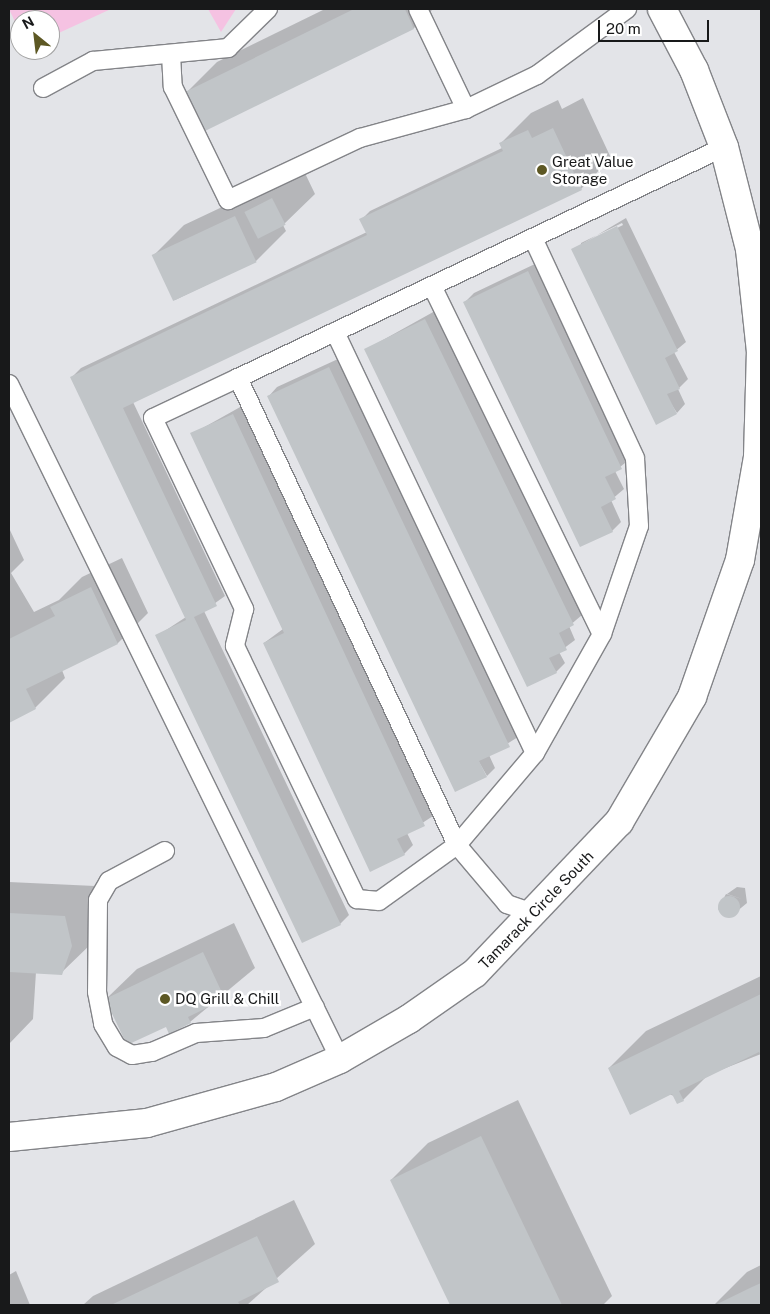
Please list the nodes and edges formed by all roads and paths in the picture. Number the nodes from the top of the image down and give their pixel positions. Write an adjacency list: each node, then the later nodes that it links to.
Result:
1 (268, 9): 5 (lane)
2 (418, 9): 7 (lane)
3 (627, 9): 7 (lane)
4 (662, 9): 8 (street, Tamarack Circle South)
5 (171, 54): 6 (lane); 7 (lane)
6 (43, 88)
7 (466, 109)
8 (724, 147): 9 (lane); 14 (street, Tamarack Circle South)
9 (533, 238): 10 (lane); 15 (lane)
10 (432, 286): 11 (lane); 15 (lane)
11 (335, 332): 12 (lane); 16 (lane)
12 (238, 378): 17 (lane); 17 (lane)
13 (9, 384): 20 (lane)
14 (751, 563): 19 (street, Tamarack Circle South)
15 (602, 634): 16 (lane)
16 (535, 753): 17 (lane)
17 (458, 845): 19 (lane)
18 (165, 851): 20 (lane)
19 (536, 914): 21 (street, Tamarack Circle South)
20 (315, 1007): 21 (lane)
21 (340, 1059): 22 (street, Tamarack Circle South)
22 (9, 1137)

